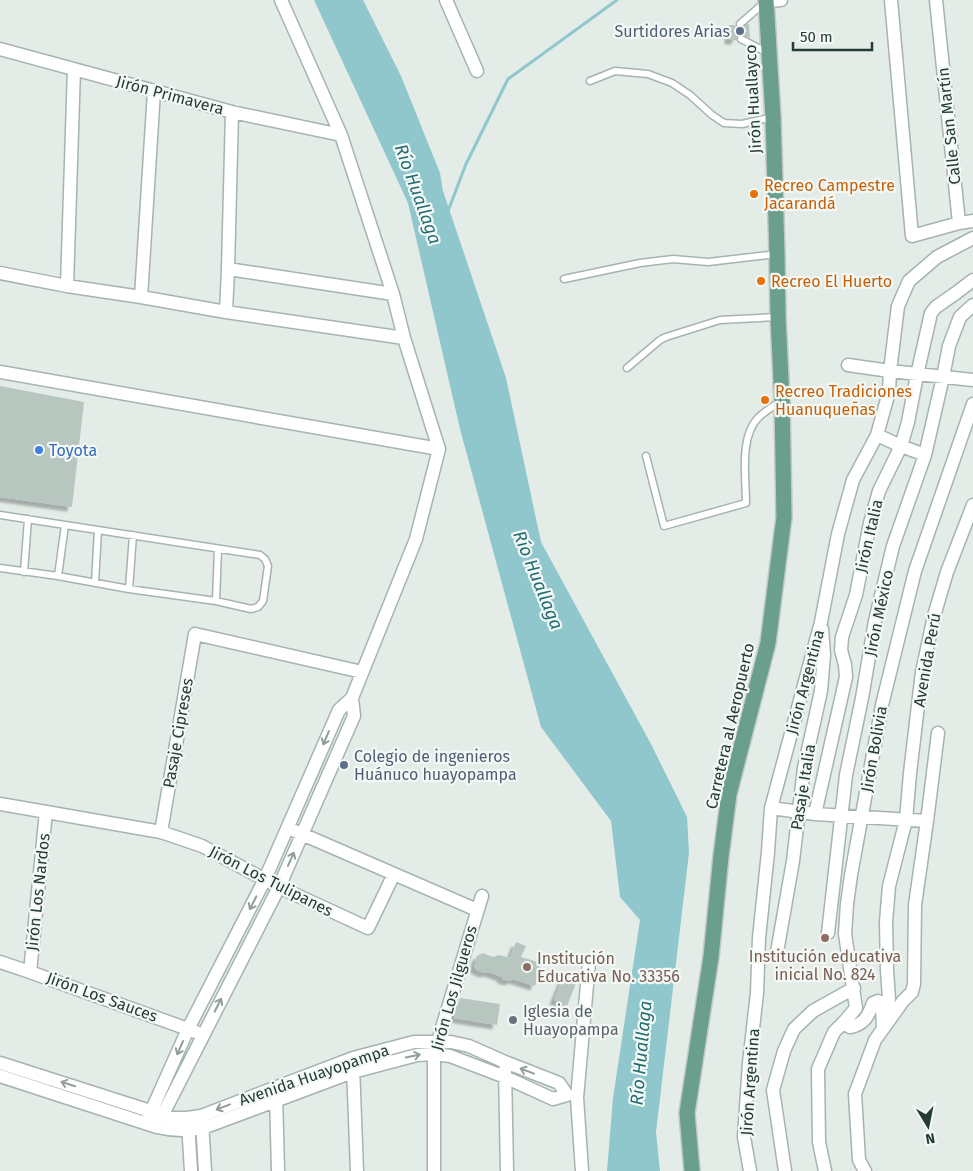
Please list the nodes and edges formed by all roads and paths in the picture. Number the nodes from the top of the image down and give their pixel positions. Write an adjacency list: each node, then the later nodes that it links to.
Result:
1 (281, 0): 16 (street)
2 (446, 0): 11 (street)
3 (771, 0): 6 (lane); 9 (main road, Jirón Huallayco)
4 (891, 0): 18 (street)
5 (936, 0): 18 (street, Calle San Martín)
6 (740, 24)
7 (741, 39): 9 (lane)
8 (0, 49): 10 (street, Jirón Primavera)
9 (769, 54): 15 (main road, Jirón Huallayco)
10 (74, 69): 13 (street, Jirón Primavera); 25 (street)
11 (477, 71)
12 (590, 81): 15 (lane)
13 (154, 91): 14 (street, Jirón Primavera); 27 (street)
14 (232, 112): 16 (street, Jirón Primavera); 21 (street)
15 (773, 117): 20 (main road, Jirón Huallayco)
16 (340, 135): 26 (street)
17 (973, 221): 18 (street)
18 (959, 223)
19 (973, 238): 36 (street, Jirón Argentina)
20 (777, 254): 23 (lane); 30 (main road, Jirón Huallayco)
21 (228, 269): 26 (street); 29 (street)
22 (0, 273): 25 (street)
23 (564, 279)
24 (973, 281): 31 (street); 37 (street, Jirón Italia)
25 (67, 286): 27 (street)
26 (393, 294): 32 (street)
27 (141, 297): 29 (street)
28 (973, 305): 31 (street, Jirón México)
29 (226, 312): 32 (street)
30 (778, 317): 34 (lane); 40 (main road, Carretera al Aeropuerto)
31 (960, 317): 38 (street, Jirón México)
32 (404, 338): 44 (street)
33 (848, 365): 36 (street)
34 (626, 368)
35 (0, 372): 44 (street)
36 (890, 372): 37 (street); 42 (street, Jirón Argentina)
37 (917, 375): 38 (street); 43 (street, Jirón Italia)
38 (944, 377): 39 (street); 45 (street, Jirón México)
39 (973, 380)
40 (782, 400): 46 (lane); 111 (main road, Carretera al Aeropuerto)
41 (973, 404): 70 (street, Jirón Bolivia)
42 (877, 435): 43 (street); 60 (street, Jirón Argentina)
43 (901, 446): 45 (street); 68 (street, Jirón Italia)
44 (439, 449): 61 (street)
45 (925, 455): 69 (street, Jirón México)
46 (646, 456)
47 (973, 505): 71 (street, Avenida Perú)
48 (0, 515): 49 (lane)
49 (28, 519): 50 (lane); 55 (lane)
50 (65, 525): 51 (lane); 56 (lane)
51 (98, 530): 52 (lane); 57 (lane)
52 (132, 535): 53 (lane); 58 (lane)
53 (218, 549): 59 (lane); 59 (lane)
54 (0, 568): 55 (lane)
55 (24, 572): 56 (lane)
56 (58, 576): 57 (lane)
57 (95, 583): 58 (lane)
58 (129, 589): 59 (lane)
59 (216, 601)
60 (821, 622): 65 (street, Jirón Argentina); 66 (street, Pasaje Italia)
61 (362, 672): 62 (street); 74 (street, Pasaje Cipreses)
62 (352, 698): 73 (street, one-way to 73); 75 (street)
63 (938, 733): 72 (street)
64 (0, 804): 67 (street, Jirón Los Tulipanes)
65 (771, 808): 66 (street); 112 (street, Jirón Argentina)
66 (798, 811): 68 (street); 82 (street, Pasaje Italia)
67 (46, 812): 74 (street, Jirón Los Tulipanes); 85 (street, Jirón Los Nardos)
68 (816, 814): 69 (street)
69 (841, 816): 70 (street); 81 (street, Jirón México)
70 (862, 817): 71 (street); 86 (street, Jirón Bolivia)
71 (906, 820): 72 (street); 89 (street, Avenida Perú)
72 (927, 821): 89 (street)
73 (288, 828): 75 (street); 77 (street)
74 (161, 832): 77 (street, Jirón Los Tulipanes)
75 (301, 834): 76 (street); 78 (street, one-way to 75)
76 (394, 874): 78 (street, Jirón Los Tulipanes); 80 (street)
77 (265, 879): 78 (street, Jirón Los Tulipanes); 88 (street, one-way to 88)
78 (279, 887): 90 (street, one-way to 78)
79 (482, 896): 80 (street, Jirón Los Jilgueros)
80 (477, 910): 91 (street, Jirón Los Jilgueros)
81 (828, 934)
82 (777, 952)
83 (0, 962): 85 (street, Jirón Los Sauces)
84 (589, 962): 99 (street)
85 (30, 972): 88 (street, Jirón Los Sauces)
86 (854, 988): 87 (street, Jirón Bolivia); 113 (street)
87 (845, 1021): 89 (street); 114 (street, Jirón Bolivia)
88 (188, 1029): 90 (street, Jirón Los Sauces); 101 (street, one-way to 101)
89 (883, 1029): 115 (street)
90 (203, 1035): 101 (street)
91 (436, 1048): 92 (street, Avenida Huayopampa); 93 (street, Avenida Huayopampa); 95 (street, Avenida Huayopampa, one-way to 91); 97 (street, Avenida Huayopampa); 108 (street, Jirón Los Jilgueros)
92 (353, 1058): 95 (street); 98 (street, Avenida Huayopampa)
93 (505, 1062): 97 (street); 99 (street, Avenida Huayopampa, one-way to 93)
94 (0, 1063): 101 (street, Avenida Huayopampa, one-way to 94)
95 (353, 1072): 100 (street, Avenida Huayopampa); 107 (street)
96 (0, 1076): 101 (street, Avenida Huayopampa)
97 (505, 1077): 99 (street, Avenida Huayopampa); 109 (street)
98 (276, 1086): 100 (street); 102 (street, Avenida Huayopampa, one-way to 102)
99 (572, 1096): 110 (street)
100 (276, 1100): 102 (street, Avenida Huayopampa); 106 (street)
101 (154, 1119): 103 (street, Avenida Huayopampa)
102 (202, 1122): 103 (street, Avenida Huayopampa); 105 (street)
103 (188, 1124): 104 (street)
104 (191, 1171)
105 (205, 1171)
106 (278, 1171)
107 (357, 1171)
108 (434, 1171)
109 (507, 1171)
110 (582, 1171)
111 (692, 1171)
112 (750, 1171)
113 (785, 1171)
114 (825, 1171)
115 (864, 1171)

